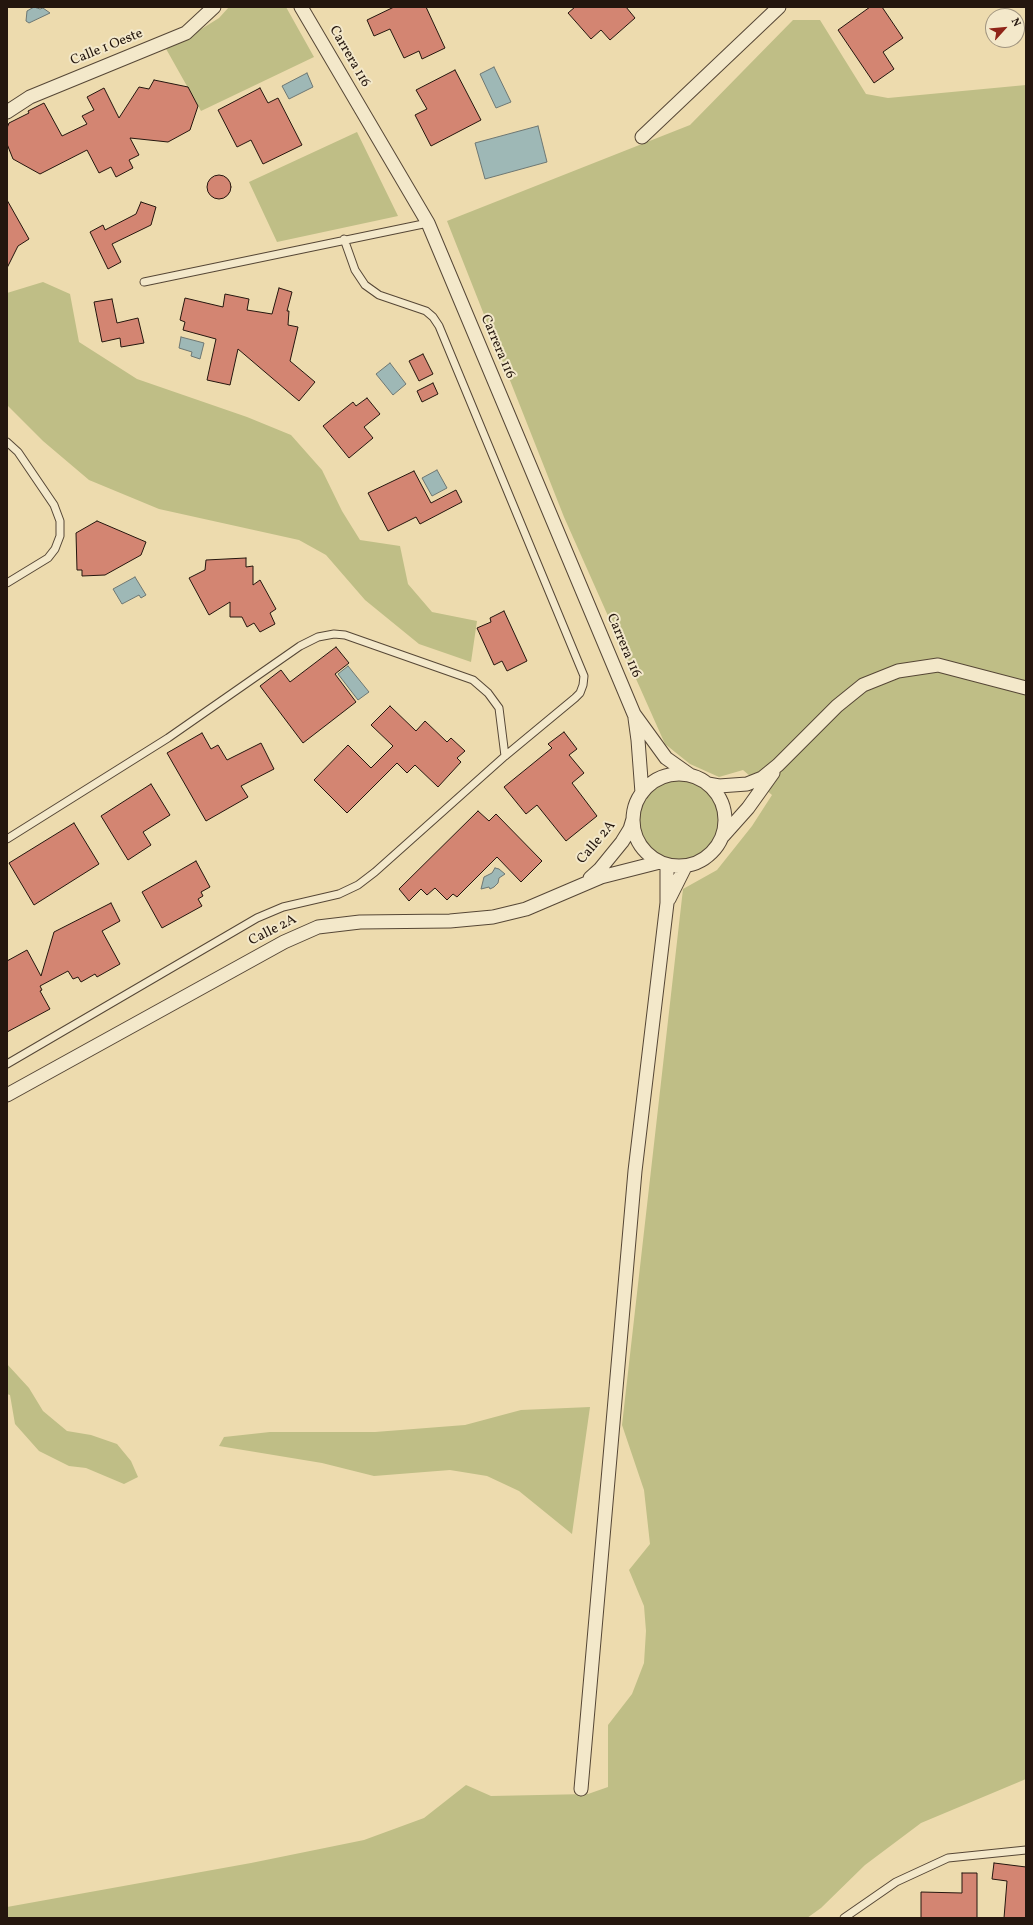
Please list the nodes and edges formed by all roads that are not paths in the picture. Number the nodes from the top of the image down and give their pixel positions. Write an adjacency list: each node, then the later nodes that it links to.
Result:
1 (214, 7): 4 (street, Calle 1 Oeste)
2 (301, 7): 6 (street, Carrera 116)
3 (779, 7): 5 (street)
4 (7, 112)
5 (642, 137)
6 (428, 223): 7 (lane); 12 (street, Carrera 116)
7 (344, 239): 8 (lane); 13 (lane)
8 (144, 282)
9 (7, 442): 10 (lane)
10 (7, 583)
11 (1026, 688): 14 (street)
12 (634, 714): 15 (street, Carrera 116); 17 (street, Carrera 116)
13 (505, 756): 20 (lane); 25 (lane)
14 (778, 765): 16 (street); 19 (street)
15 (690, 775): 16 (street); 17 (street)
16 (708, 784): 19 (street)
17 (642, 793): 18 (street)
18 (633, 819): 21 (street); 23 (street, Calle 2A)
19 (723, 836): 22 (street)
20 (7, 839)
21 (663, 864): 22 (street); 23 (street, Calle 2A); 24 (street)
22 (685, 867): 24 (street)
23 (581, 884): 26 (street, Calle 2A)
24 (667, 903): 27 (street)
25 (7, 1064)
26 (7, 1095)
27 (580, 1789)
28 (1026, 1850): 29 (lane)
29 (844, 1918)

